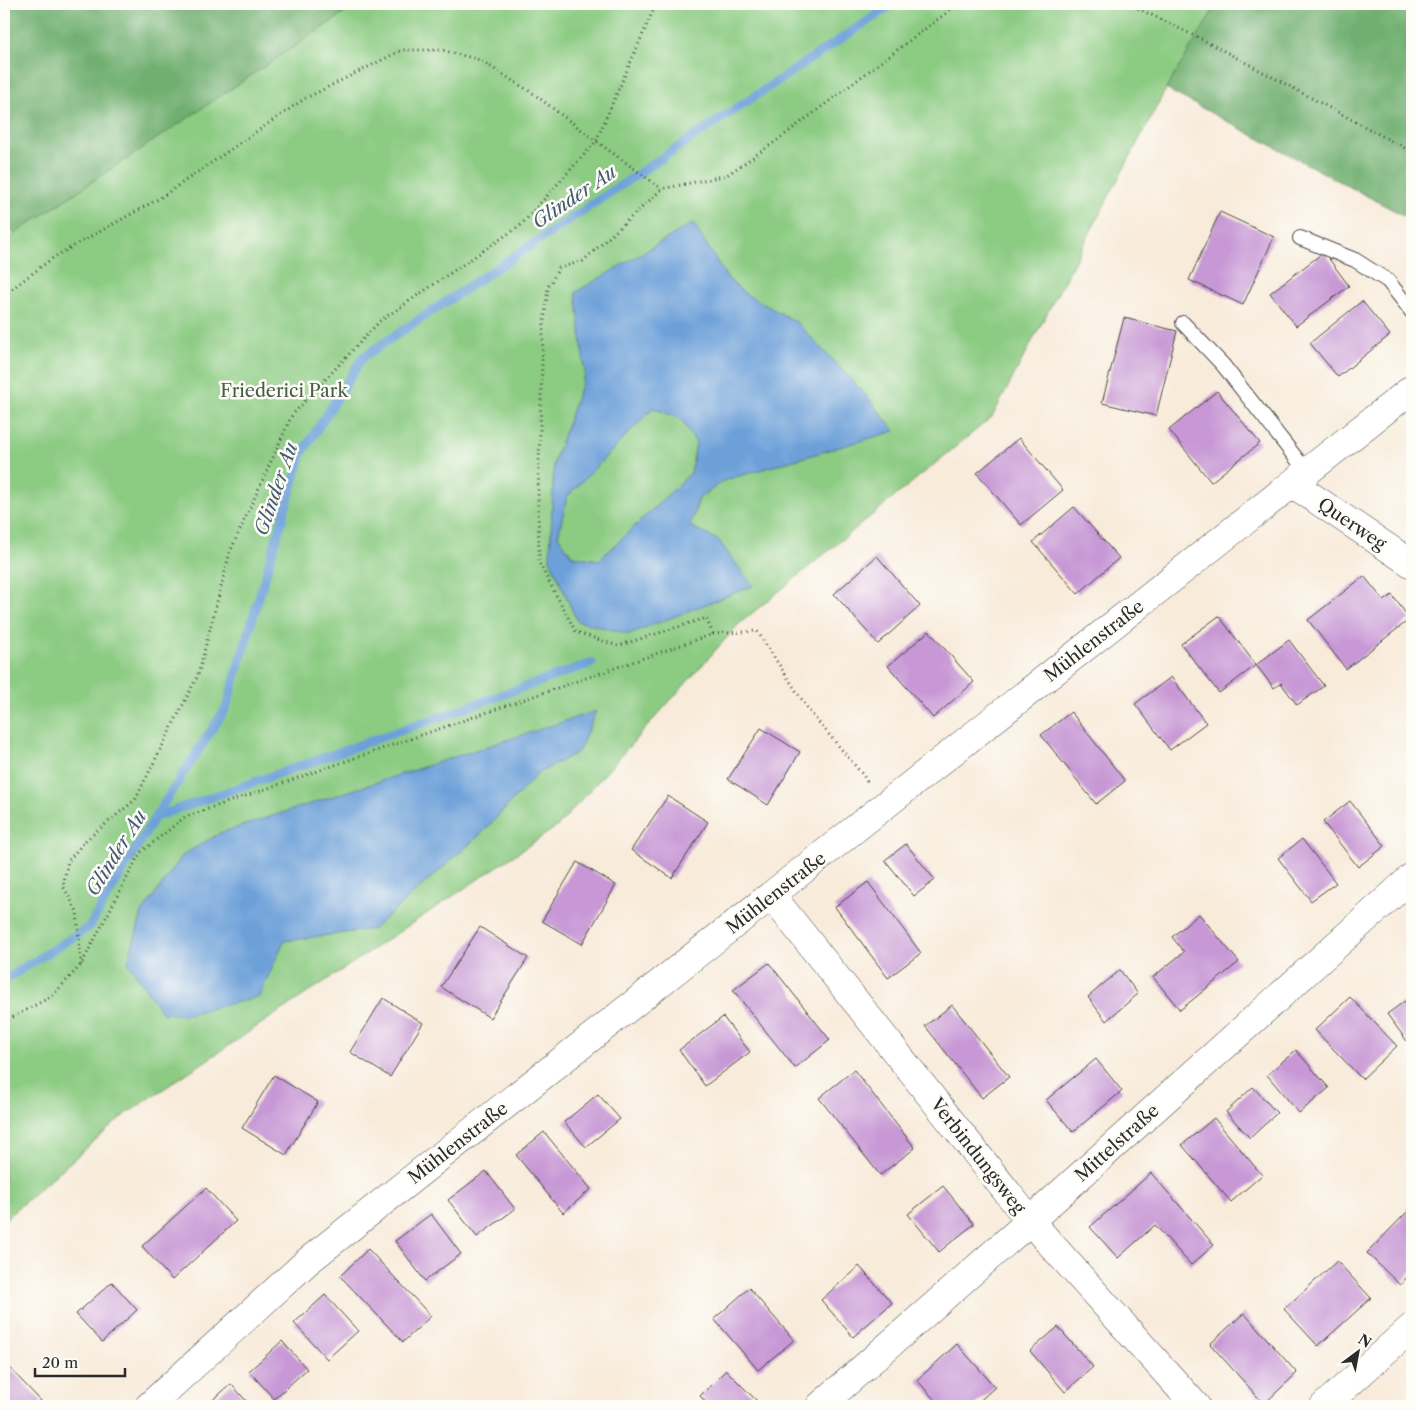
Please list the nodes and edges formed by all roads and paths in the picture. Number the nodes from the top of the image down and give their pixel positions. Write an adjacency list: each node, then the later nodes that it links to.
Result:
1 (656, 4): 4 (path)
2 (958, 4): 6 (path)
3 (1129, 4): 5 (path)
4 (596, 141): 6 (path); 8 (path); 18 (path)
5 (1412, 152)
6 (662, 189): 14 (path)
7 (1300, 238): 9 (lane)
8 (4, 295)
9 (1412, 312)
10 (1183, 324): 12 (lane)
11 (1412, 390): 12 (street, Mühlenstraße)
12 (1300, 478): 13 (street, Querweg); 15 (street, Mühlenstraße)
13 (1412, 564)
14 (713, 634): 15 (path); 18 (path)
15 (879, 811): 17 (street, Mühlenstraße)
16 (1412, 877): 20 (street, Mittelstraße)
17 (772, 896): 20 (street, Verbindungsweg); 22 (street, Mühlenstraße)
18 (81, 965): 19 (path)
19 (4, 1022)
20 (1030, 1221): 23 (street, Mittelstraße); 24 (street, Verbindungsweg)
21 (1412, 1327): 25 (street)
22 (149, 1406)
23 (820, 1406)
24 (1196, 1406)
25 (1324, 1406)

